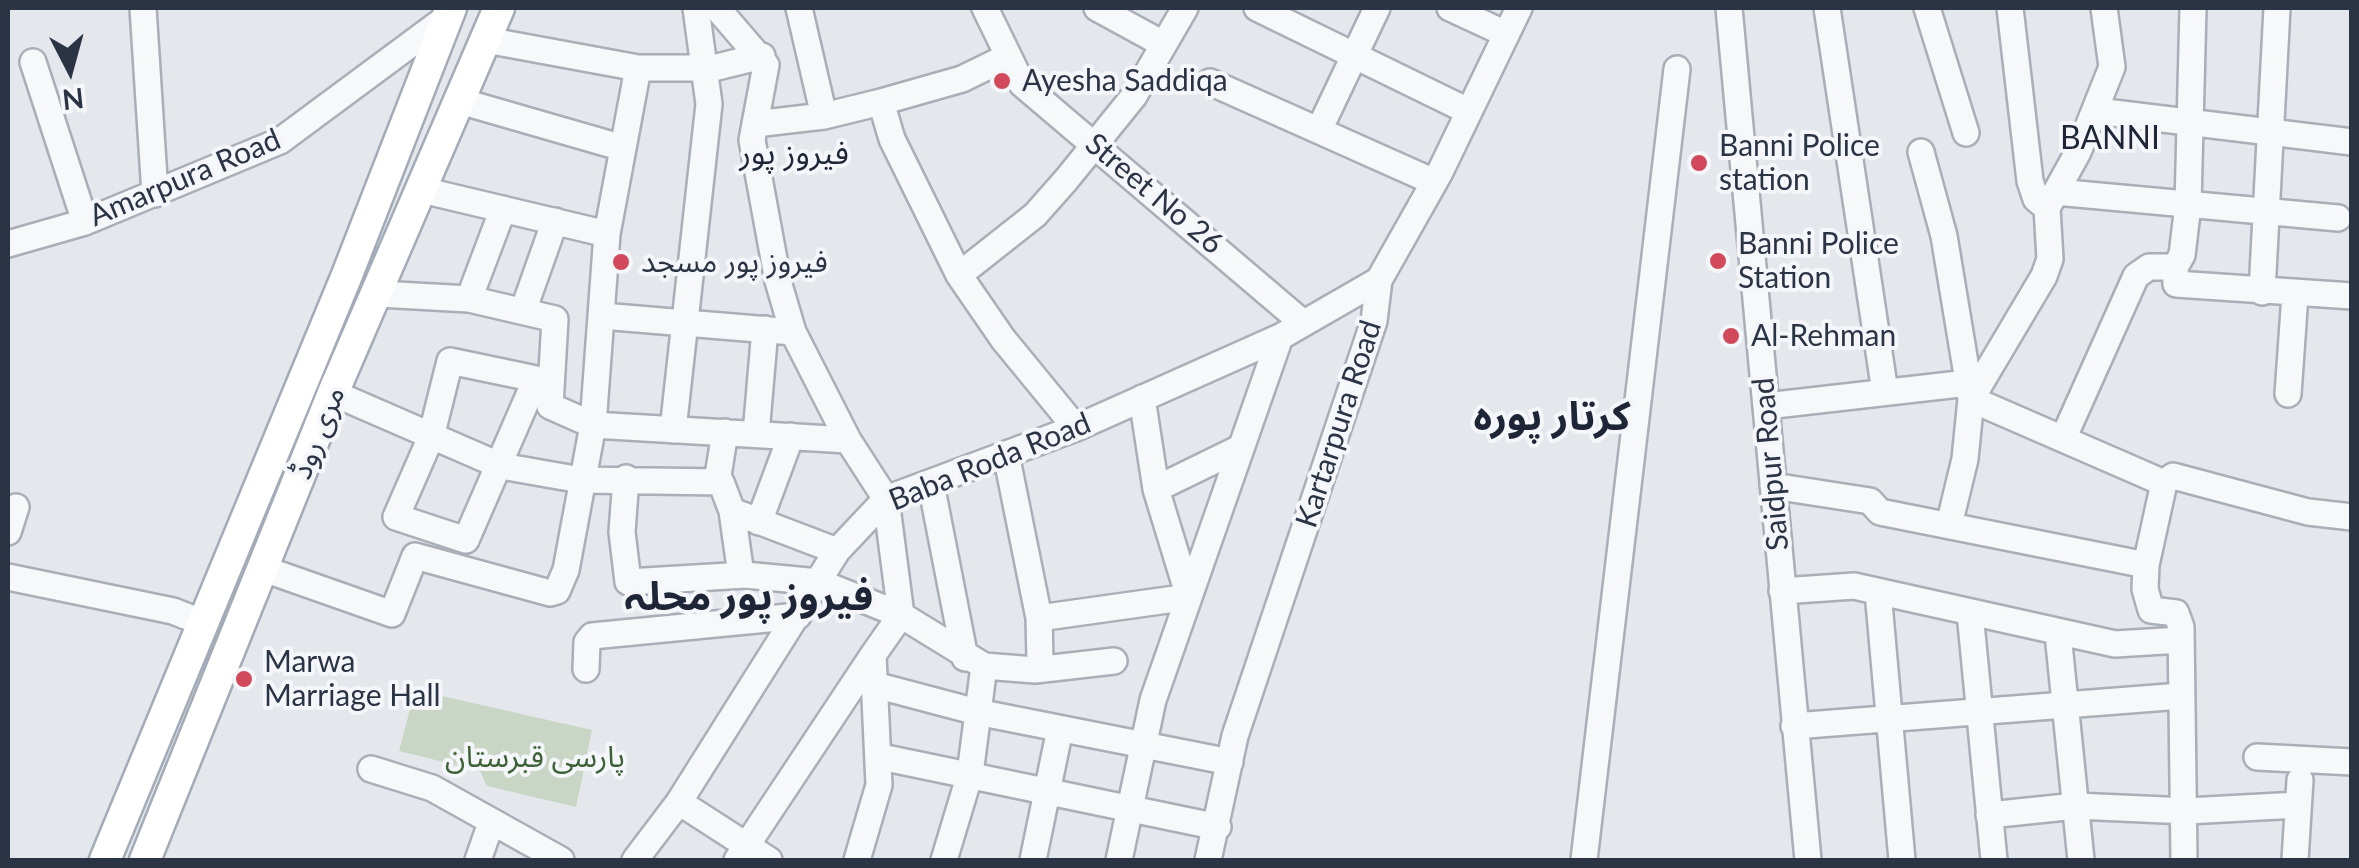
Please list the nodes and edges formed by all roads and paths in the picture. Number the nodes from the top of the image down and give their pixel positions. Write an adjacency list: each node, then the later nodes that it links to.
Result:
1 (143, 8): 48 (street)
2 (499, 8): 22 (main road, مری روڈ)
3 (696, 8): 29 (street)
4 (717, 8): 25 (street)
5 (799, 8): 36 (street)
6 (985, 8): 26 (street, Street No 26)
7 (1096, 8): 23 (street)
8 (1185, 8): 23 (street)
9 (1257, 8): 24 (street)
10 (1377, 8): 24 (street)
11 (1450, 8): 21 (street)
12 (1519, 8): 21 (street, Kartarpura Road)
13 (1729, 8): 77 (street, Saidpur Road)
14 (1827, 8): 73 (street)
15 (1927, 8): 40 (street)
16 (2010, 8): 49 (street)
17 (2104, 8): 34 (street)
18 (2192, 8): 38 (street)
19 (2277, 8): 41 (street)
20 (440, 14): 48 (street, Amarpura Road); 117 (main road, مری روڈ)
21 (1506, 34): 35 (street, Kartarpura Road)
22 (486, 40): 28 (street); 32 (main road, مری روڈ)
23 (1162, 44): 43 (street)
24 (1356, 53): 35 (street); 39 (street)
25 (762, 56): 29 (street); 37 (street)
26 (1007, 58): 33 (street); 43 (street, Street No 26)
27 (32, 62): 55 (street)
28 (638, 68): 29 (street); 44 (street)
29 (707, 68): 68 (street)
30 (1677, 69): 162 (street)
31 (1210, 82): 39 (street)
32 (460, 101): 44 (street); 47 (main road, مری روڈ)
33 (882, 102): 36 (street); 59 (street)
34 (2097, 111): 38 (street); 49 (street)
35 (1468, 112): 46 (street, Kartarpura Road)
36 (824, 116): 37 (street)
37 (755, 124): 71 (street)
38 (2190, 124): 41 (street); 50 (street)
39 (1319, 130): 46 (street)
40 (1966, 133)
41 (2274, 133): 42 (street); 52 (street)
42 (2352, 142)
43 (1095, 145): 59 (street); 70 (street, Street No 26)
44 (623, 148): 56 (street)
45 (1922, 152): 72 (street)
46 (1434, 182): 60 (street, Kartarpura Road)
47 (422, 190): 51 (street); 62 (main road, مری روڈ)
48 (155, 194): 55 (street, Amarpura Road)
49 (2052, 200): 50 (street); 72 (street)
50 (2188, 205): 52 (street); 58 (street)
51 (504, 209): 54 (street); 65 (street)
52 (2268, 214): 53 (street); 61 (street)
53 (2338, 218)
54 (556, 221): 56 (street); 66 (street)
55 (85, 222): 57 (street, Amarpura Road)
56 (606, 234): 67 (street)
57 (8, 244)
58 (2175, 266): 61 (street); 85 (street)
59 (958, 275): 79 (street)
60 (1380, 280): 70 (street, Baba Roda Road); 136 (street, Kartarpura Road)
61 (2262, 292): 63 (street)
62 (379, 294): 65 (street); 74 (main road, مری روڈ)
63 (2295, 295): 64 (street); 75 (street)
64 (2352, 296)
65 (469, 299): 66 (street)
66 (523, 311): 78 (street)
67 (602, 316): 68 (street); 78 (street)
68 (686, 322): 69 (street); 80 (street)
69 (764, 329): 71 (street); 82 (street)
70 (1291, 330): 76 (street, Baba Roda Road); 87 (street)
71 (792, 332): 86 (street)
72 (1970, 391): 73 (street); 85 (street); 102 (street)
73 (1885, 392): 77 (street)
74 (333, 393): 84 (street); 106 (main road, مری روڈ)
75 (2288, 394)
76 (1142, 398): 79 (street, Baba Roda Road); 96 (street)
77 (1766, 406): 95 (street, Saidpur Road)
78 (593, 425): 80 (street); 91 (street)
79 (1076, 428): 88 (street, Baba Roda Road)
80 (673, 430): 81 (street)
81 (725, 432): 82 (street); 92 (street)
82 (756, 434): 83 (street)
83 (791, 436): 86 (street); 101 (street)
84 (431, 437): 89 (street); 89 (street); 89 (street)
85 (2063, 439): 93 (street)
86 (848, 440): 97 (street)
87 (1240, 448): 96 (street); 112 (street)
88 (1006, 454): 94 (street, Baba Roda Road); 116 (street)
89 (501, 466): 91 (street)
90 (626, 478): 91 (street); 92 (street); 107 (street)
91 (581, 480): 106 (street)
92 (716, 482): 99 (street)
93 (2164, 483): 100 (street); 105 (street)
94 (931, 484): 97 (street, Baba Roda Road); 122 (street)
95 (1773, 486): 102 (street); 110 (street, Saidpur Road)
96 (1156, 489): 112 (street)
97 (886, 499): 104 (street, Baba Roda Road); 114 (street)
98 (16, 507): 103 (street)
99 (732, 511): 101 (street); 107 (street)
100 (2352, 517)
101 (759, 522): 104 (street)
102 (1949, 525): 105 (street)
103 (8, 532)
104 (837, 552): 109 (street, Baba Roda Road)
105 (2146, 565): 119 (street)
106 (264, 569): 151 (main road, مری روڈ)
107 (740, 575): 109 (street)
108 (8, 577): 117 (street)
109 (819, 582): 114 (street); 115 (street, Baba Roda Road)
110 (1782, 591): 111 (street); 131 (street, Saidpur Road)
111 (1878, 592): 113 (street); 130 (street)
112 (1189, 597): 116 (street); 133 (street)
113 (1970, 613): 118 (street); 128 (street)
114 (901, 615): 120 (street); 122 (street)
115 (798, 616): 123 (street); 141 (street, Baba Roda Road)
116 (1039, 618): 124 (street)
117 (201, 622): 150 (main road, مری روڈ)
118 (2058, 634): 119 (street); 127 (street)
119 (2181, 640): 126 (street)
120 (873, 656): 125 (street); 149 (street)
121 (1114, 661): 124 (street)
122 (974, 662): 124 (street); 129 (street)
123 (586, 668)
124 (1035, 670)
125 (875, 684): 129 (street); 134 (street)
126 (2181, 696): 127 (street); 144 (street)
127 (2066, 707): 128 (street); 143 (street)
128 (1979, 710): 130 (street); 145 (street)
129 (977, 712): 132 (street); 139 (street)
130 (1888, 716): 131 (street); 164 (street)
131 (1794, 726): 163 (street, Saidpur Road)
132 (1060, 730): 133 (street); 140 (street)
133 (1142, 747): 136 (street); 142 (street)
134 (881, 756): 139 (street); 147 (street)
135 (2258, 757): 137 (street)
136 (1230, 762): 148 (street, Kartarpura Road)
137 (2352, 762)
138 (371, 769): 146 (street)
139 (970, 774): 140 (street); 158 (street)
140 (1050, 789): 142 (street); 159 (street)
141 (679, 802): 149 (street); 154 (street, Baba Roda Road)
142 (1128, 805): 148 (street); 160 (street)
143 (2076, 806): 144 (street); 145 (street); 166 (street)
144 (2180, 810): 167 (street); 168 (street)
145 (1989, 815): 165 (street)
146 (492, 823): 152 (street); 153 (street)
147 (868, 825): 156 (street); 157 (street)
148 (1218, 827): 161 (street, Kartarpura Road)
149 (742, 853): 155 (street)
150 (105, 860)
151 (145, 860)
152 (478, 860)
153 (562, 860)
154 (636, 860)
155 (769, 860)
156 (846, 860)
157 (857, 860)
158 (944, 860)
159 (1033, 860)
160 (1119, 860)
161 (1208, 860)
162 (1584, 860)
163 (1808, 860)
164 (1902, 860)
165 (1994, 860)
166 (2080, 860)
167 (2184, 860)
168 (2295, 860)

